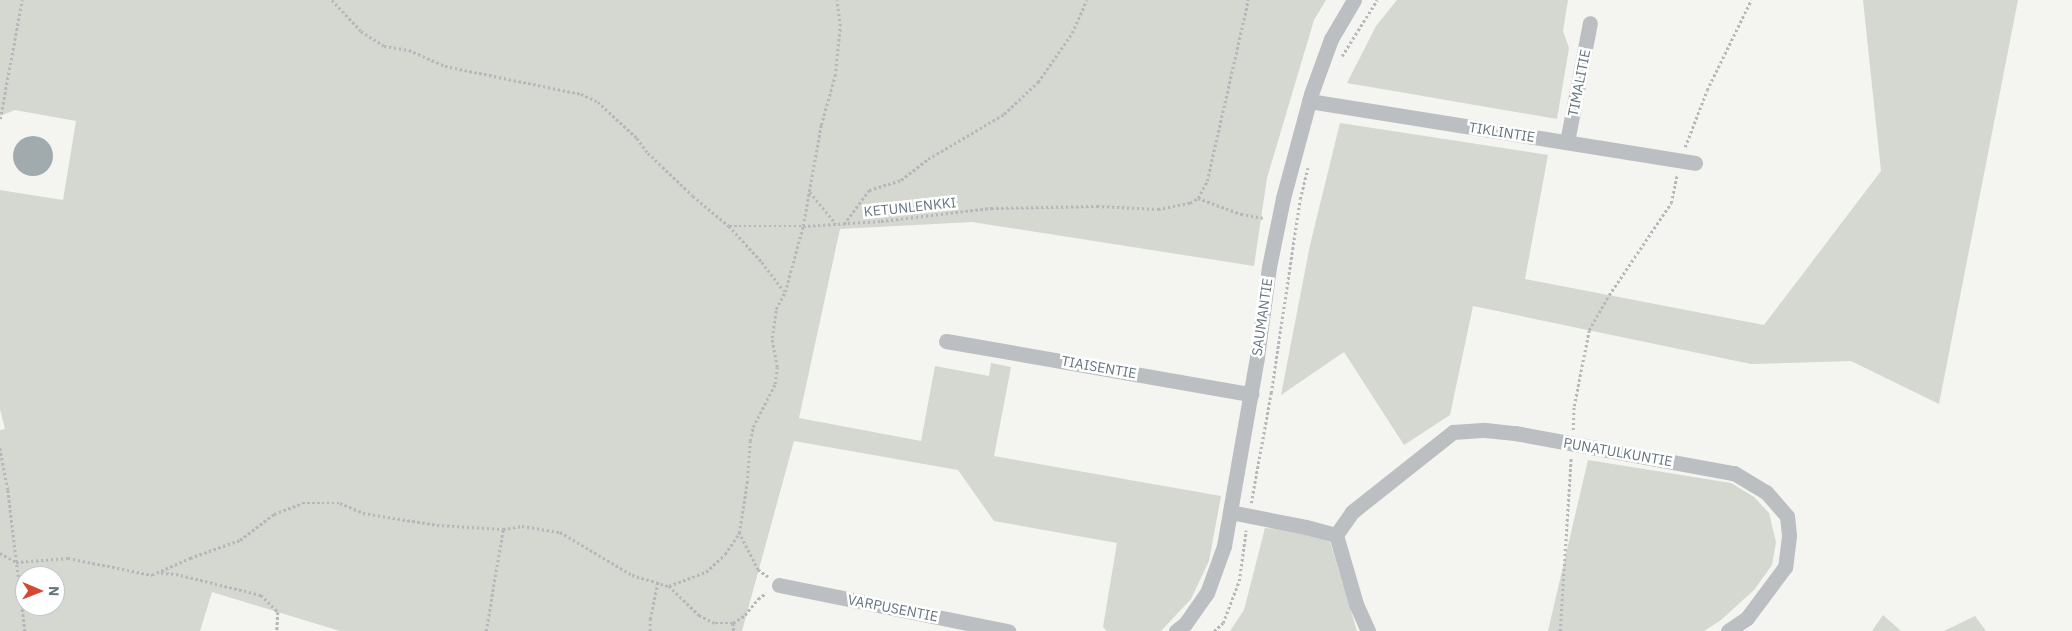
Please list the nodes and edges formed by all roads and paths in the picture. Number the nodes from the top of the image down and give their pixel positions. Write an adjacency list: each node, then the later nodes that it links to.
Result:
1 (22, 0): 12 (path)
2 (332, 0): 21 (path)
3 (837, 0): 16 (path)
4 (1087, 0): 20 (path)
5 (1248, 0): 17 (path)
6 (1354, 0): 11 (street, SAUMANTIE)
7 (1377, 0): 10 (path)
8 (1751, 0): 15 (path)
9 (1590, 23): 13 (street, TIMALITIE)
10 (1339, 63)
11 (1309, 101): 13 (street, TIKLINTIE); 18 (street, SAUMANTIE)
12 (0, 119)
13 (1567, 142): 15 (street, TIKLINTIE)
14 (1310, 161): 25 (path)
15 (1688, 162): 27 (path)
16 (810, 192): 19 (path); 22 (path)
17 (1198, 198): 18 (path); 20 (path, KETUNLENKKI)
18 (1278, 222): 26 (street, SAUMANTIE)
19 (836, 224): 20 (path, KETUNLENKKI); 22 (path, KETUNLENKKI)
20 (844, 224)
21 (729, 226): 22 (path, KETUNLENKKI); 23 (path)
22 (803, 226): 23 (path)
23 (784, 292): 31 (path)
24 (946, 341): 26 (street, TIAISENTIE)
25 (1271, 393)
26 (1251, 394): 29 (street, SAUMANTIE)
27 (1572, 444): 32 (street, PUNATULKUNTIE); 48 (path); 49 (street, PUNATULKUNTIE)
28 (0, 448): 34 (path)
29 (1230, 512): 32 (street); 46 (street, SAUMANTIE)
30 (503, 529): 35 (path); 36 (path); 42 (path)
31 (739, 533): 37 (path); 38 (path)
32 (1336, 536): 47 (street)
33 (0, 553): 34 (path)
34 (16, 562): 35 (path); 40 (path)
35 (159, 573): 41 (path)
36 (658, 582): 38 (path); 43 (path)
37 (779, 585): 39 (path); 45 (street, VARPUSENTIE)
38 (669, 586): 39 (path)
39 (733, 623): 44 (path)
40 (25, 631)
41 (277, 631)
42 (486, 631)
43 (650, 631)
44 (734, 631)
45 (1008, 631)
46 (1176, 631)
47 (1368, 631)
48 (1560, 631)
49 (1728, 631)

